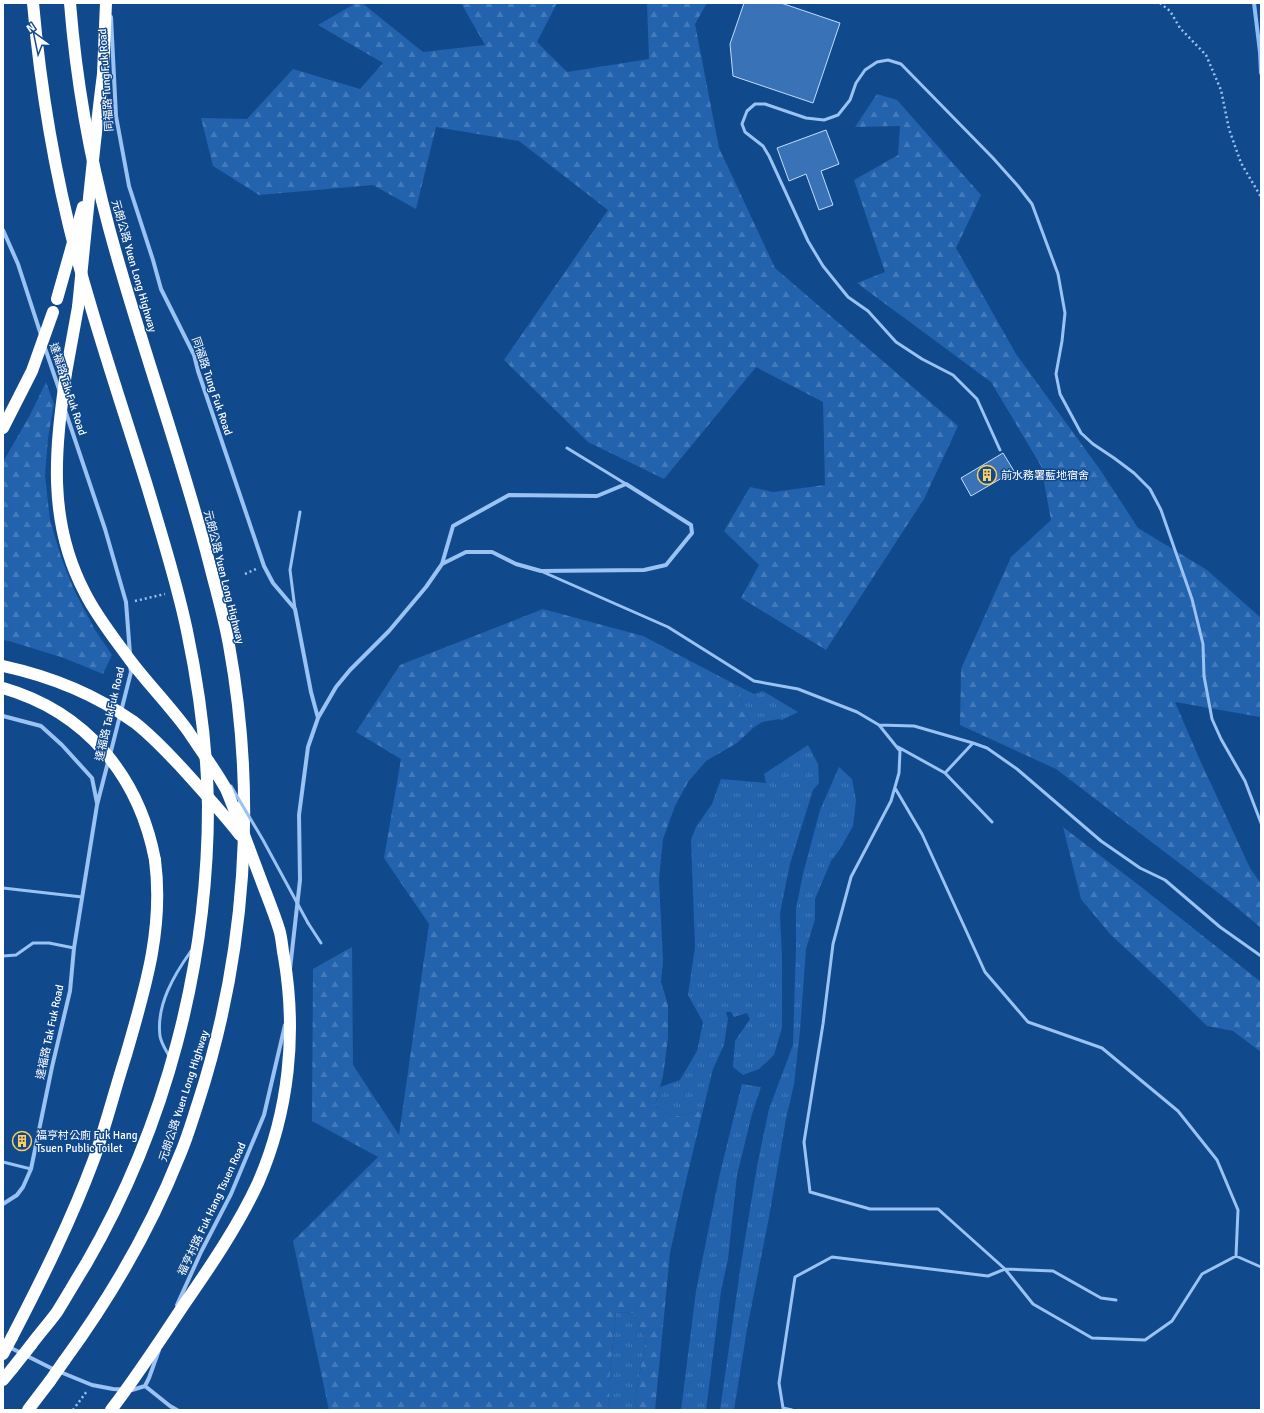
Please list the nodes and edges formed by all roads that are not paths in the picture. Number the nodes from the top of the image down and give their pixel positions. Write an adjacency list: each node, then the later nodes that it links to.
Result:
1 (33, 3): 31 (highway, 元朗公路 Yuen Long Highway)
2 (70, 3): 50 (highway, 元朗公路 Yuen Long Highway, bridge)
3 (106, 3): 5 (highway, bridge)
4 (110, 3): 14 (street, 同福路 Tung Fuk Road)
5 (90, 181): 7 (highway, bridge); 20 (highway, bridge)
6 (3, 230): 25 (street, 達福路 Tak Fuk Road)
7 (3, 428)
8 (567, 448): 10 (lane)
9 (1000, 450): 27 (lane)
10 (626, 484): 12 (street); 13 (street)
11 (300, 512): 14 (lane)
12 (442, 564): 13 (street); 18 (street, 福亨村路 Fuk Hang Tsuen Road)
13 (541, 571): 19 (lane)
14 (295, 609): 18 (street, 同福路 Tung Fuk Road)
15 (3, 666): 28 (highway, bridge)
16 (3, 688): 45 (highway, bridge)
17 (3, 716): 25 (street)
18 (318, 718): 48 (street, 福亨村路 Fuk Hang Tsuen Road)
19 (879, 725): 21 (lane); 22 (lane)
20 (188, 731): 28 (highway, bridge); 32 (lane, bridge)
21 (973, 743): 23 (lane); 35 (lane)
22 (896, 745): 23 (lane); 24 (lane)
23 (945, 773): 26 (lane)
24 (895, 788): 40 (lane); 42 (lane)
25 (97, 805): 30 (street, 達福路 Tak Fuk Road)
26 (992, 822)
27 (1261, 823)
28 (248, 845): 51 (highway, bridge)
29 (3, 888): 30 (lane)
30 (82, 897): 33 (street, 達福路 Tak Fuk Road)
31 (198, 942): 36 (highway, 元朗公路 Yuen Long Highway); 36 (lane)
32 (321, 943)
33 (74, 948): 34 (lane); 38 (street, 達福路 Tak Fuk Road)
34 (3, 956)
35 (1261, 956)
36 (172, 1061): 47 (highway, 元朗公路 Yuen Long Highway, bridge)
37 (3, 1162): 38 (lane)
38 (31, 1169): 39 (street, 達福路 Tak Fuk Road)
39 (3, 1204)
40 (1236, 1256): 41 (lane); 42 (lane)
41 (1260, 1266): 43 (lane)
42 (1005, 1269): 44 (lane); 49 (lane)
43 (1261, 1270)
44 (1116, 1300)
45 (7, 1341): 46 (highway, bridge); 48 (street)
46 (3, 1354)
47 (3, 1380)
48 (145, 1386): 52 (street)
49 (783, 1409): 53 (lane)
50 (28, 1410)
51 (111, 1410)
52 (177, 1410)
53 (792, 1410)

